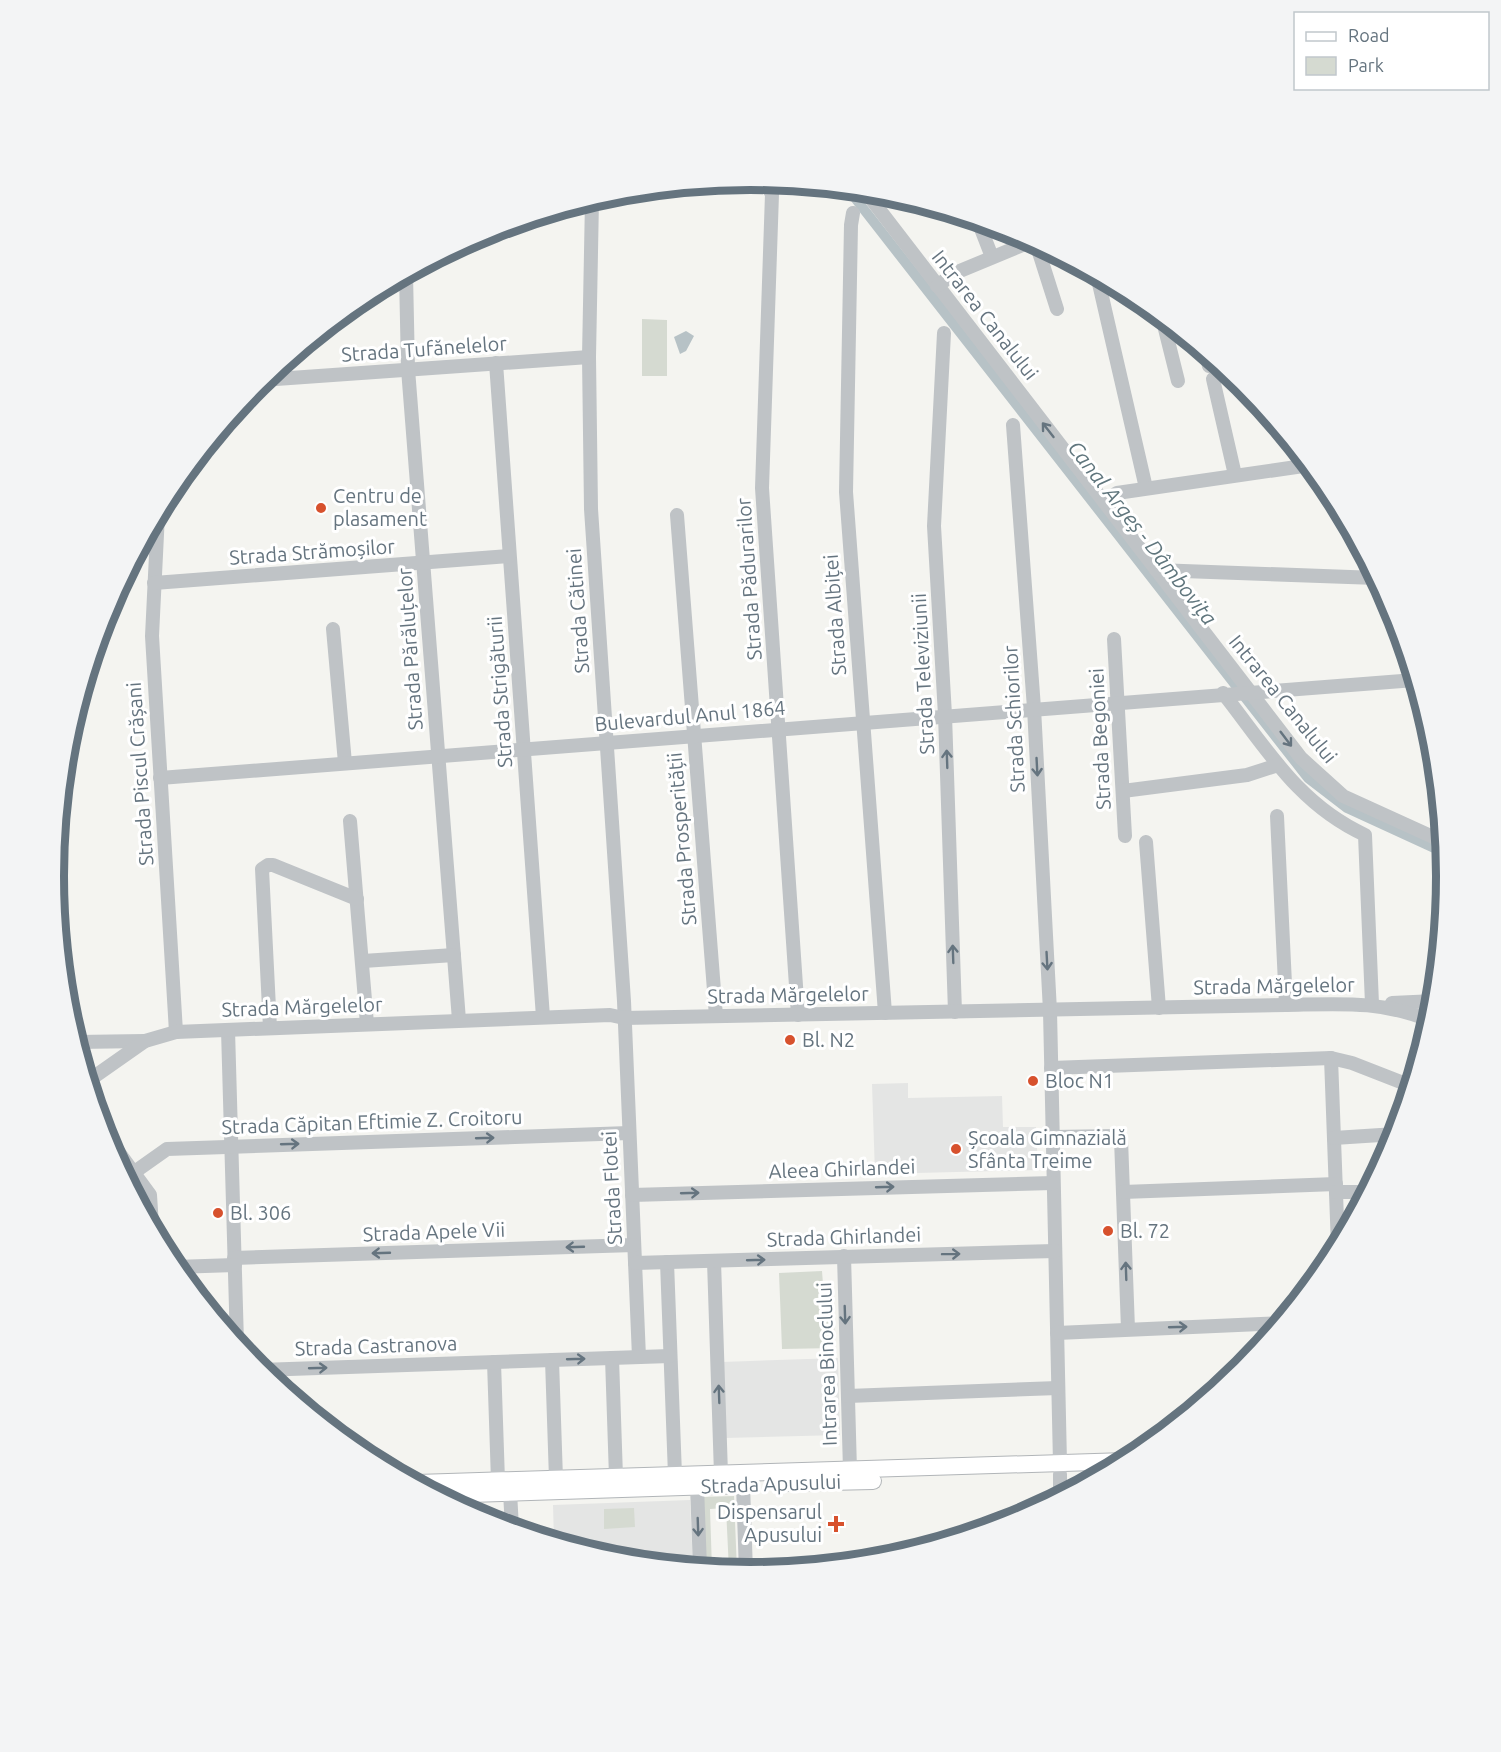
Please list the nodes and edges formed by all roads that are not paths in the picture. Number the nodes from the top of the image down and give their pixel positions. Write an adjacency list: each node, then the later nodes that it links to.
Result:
1 (770, 190): 42 (street, Strada Pădurarilor)
2 (873, 201): 11 (street, Intrarea Canalului)
3 (592, 209): 15 (street, Strada Cătinei)
4 (853, 213): 41 (street, Strada Albiței)
5 (982, 230): 8 (street)
6 (1019, 245): 8 (street)
7 (1034, 252): 12 (street)
8 (992, 257): 11 (street)
9 (406, 283): 18 (street, Strada Părăluțelor)
10 (1099, 285): 24 (street)
11 (937, 286): 25 (street, Intrarea Canalului, one-way to 11)
12 (1057, 309)
13 (1165, 330): 20 (street)
14 (944, 333): 40 (street, Strada Televiziunii)
15 (589, 357): 16 (street, Strada Tufănelelor); 44 (street, Strada Cătinei)
16 (496, 363): 18 (street, Strada Tufănelelor); 28 (street, Strada Strigăturii)
17 (1210, 366): 23 (street)
18 (408, 369): 19 (street, Strada Tufănelelor); 29 (street, Strada Părăluțelor)
19 (278, 379)
20 (1178, 381)
21 (1013, 425): 39 (street, Strada Schiorilor)
22 (1301, 466): 23 (street)
23 (1235, 475): 24 (street)
24 (1146, 488): 25 (street)
25 (1104, 502): 30 (street, Intrarea Canalului)
26 (677, 515): 43 (street, Strada Prosperității)
27 (157, 531): 32 (street, Strada Piscul Crășani)
28 (509, 556): 29 (street, Strada Strămoșilor); 45 (street, Strada Strigăturii)
29 (423, 563): 32 (street, Strada Strămoșilor); 46 (street, Strada Părăluțelor)
30 (1156, 570): 31 (street); 36 (street, Intrarea Canalului)
31 (1368, 578)
32 (154, 583): 49 (street, Strada Piscul Crășani)
33 (333, 629): 47 (street)
34 (1114, 639): 38 (street, Strada Begoniei)
35 (1408, 681): 36 (street, Bulevardul Anul 1864)
36 (1251, 692): 37 (street, Bulevardul Anul 1864); 54 (street, Intrarea Canalului, one-way to 54)
37 (1223, 693): 38 (street, Bulevardul Anul 1864); 48 (street)
38 (1119, 702): 39 (street, Bulevardul Anul 1864); 50 (street, Strada Begoniei)
39 (1034, 708): 40 (street, Bulevardul Anul 1864); 63 (street, Strada Schiorilor, one-way to 63)
40 (945, 716): 41 (street, Bulevardul Anul 1864); 64 (street, Strada Televiziunii, one-way to 40)
41 (862, 722): 42 (street, Bulevardul Anul 1864); 65 (street, Strada Albiței)
42 (779, 729): 43 (street, Bulevardul Anul 1864); 66 (street, Strada Pădurarilor)
43 (693, 736): 44 (street, Bulevardul Anul 1864); 67 (street, Strada Prosperității)
44 (608, 742): 45 (street, Bulevardul Anul 1864); 69 (street, Strada Cătinei)
45 (524, 749): 46 (street, Bulevardul Anul 1864); 68 (street, Strada Strigăturii)
46 (438, 756): 47 (street, Bulevardul Anul 1864); 57 (street, Strada Părăluțelor)
47 (345, 764): 49 (street, Bulevardul Anul 1864)
48 (1278, 765): 50 (street); 60 (street)
49 (160, 778): 75 (street, Strada Piscul Crășani)
50 (1123, 791): 53 (street, Strada Begoniei)
51 (1277, 816): 61 (street)
52 (350, 821): 56 (street)
53 (1125, 836)
54 (1435, 838)
55 (1146, 842): 62 (street)
56 (357, 899): 58 (street); 73 (street)
57 (454, 955): 58 (street); 71 (street, Strada Părăluțelor)
58 (363, 961): 72 (street)
59 (1425, 1001): 60 (street)
60 (1372, 1004): 61 (street, Strada Mărgelelor); 70 (street, Strada Mărgelelor)
61 (1286, 1005): 62 (street, Strada Mărgelelor)
62 (1159, 1008): 63 (street, Strada Mărgelelor)
63 (1050, 1011): 64 (street, Strada Mărgelelor); 79 (street)
64 (955, 1012): 65 (street, Strada Mărgelelor)
65 (885, 1013): 66 (street, Strada Mărgelelor)
66 (798, 1015): 67 (street, Strada Mărgelelor)
67 (716, 1016): 69 (street, Strada Mărgelelor)
68 (543, 1017): 69 (street, Strada Mărgelelor); 71 (street, Strada Mărgelelor)
69 (624, 1018): 82 (street, Strada Flotei)
70 (1421, 1018)
71 (459, 1020): 72 (street, Strada Mărgelelor)
72 (367, 1024): 73 (street, Strada Mărgelelor)
73 (270, 1028): 74 (street, Strada Mărgelelor)
74 (228, 1030): 75 (street, Strada Mărgelelor); 86 (street)
75 (176, 1032): 76 (street, Strada Mărgelelor)
76 (145, 1041): 77 (street, Strada Mărgelelor); 80 (street, Strada Mărgelelor)
77 (85, 1042)
78 (1331, 1058): 79 (street); 81 (street); 85 (street)
79 (1051, 1068): 84 (street)
80 (95, 1076)
81 (1404, 1083)
82 (629, 1133): 86 (street, Strada Căpitan Eftimie Z. Croitoru, one-way to 82); 93 (street, Strada Flotei)
83 (1386, 1135): 85 (street)
84 (1053, 1137): 89 (street); 92 (street)
85 (1334, 1138): 90 (street)
86 (231, 1146): 87 (street, Strada Căpitan Eftimie Z. Croitoru); 100 (street)
87 (132, 1173)
88 (136, 1181): 94 (street)
89 (1053, 1183): 93 (street, Aleea Ghirlandei, one-way to 89); 97 (street)
90 (1336, 1188): 91 (street); 92 (street); 95 (street)
91 (1360, 1190)
92 (1124, 1192): 105 (street, one-way to 92)
93 (632, 1195): 96 (street, Strada Flotei)
94 (151, 1209)
95 (1337, 1231)
96 (634, 1245): 100 (street, Strada Apele Vii, one-way to 100); 102 (street, Strada Flotei)
97 (1055, 1251): 98 (street, Strada Ghirlandei, one-way to 97); 107 (street)
98 (844, 1256): 99 (street, Strada Ghirlandei, one-way to 98); 115 (street, Intrarea Binoclului, one-way to 115)
99 (714, 1261): 101 (street, Strada Ghirlandei); 123 (street, Strada Apusului, one-way to 99)
100 (235, 1262): 103 (street, Strada Apele Vii); 106 (street)
101 (667, 1262): 102 (street, Strada Ghirlandei); 108 (street)
102 (635, 1263): 109 (street, Strada Flotei)
103 (186, 1266)
104 (1270, 1323): 105 (street, one-way to 104)
105 (1128, 1329): 107 (street)
106 (237, 1330)
107 (1057, 1333): 114 (street)
108 (670, 1356): 109 (street, Strada Castranova); 119 (street)
109 (639, 1357): 110 (street, Strada Castranova)
110 (612, 1358): 111 (street, Strada Castranova, one-way to 110); 121 (street)
111 (552, 1360): 112 (street, Strada Castranova); 125 (street)
112 (494, 1362): 113 (street, Strada Castranova, one-way to 112); 128 (street)
113 (274, 1370)
114 (1058, 1388): 115 (street); 117 (street)
115 (848, 1396): 120 (street, Intrarea Binoclului)
116 (1103, 1464): 117 (main road, Strada Apusului)
117 (1060, 1469): 118 (main road, Strada Apusului); 120 (main road, Strada Apusului); 127 (street)
118 (1090, 1472)
119 (675, 1475): 121 (main road, Strada Apusului); 123 (main road, Strada Apusului)
120 (850, 1476): 122 (main road, Strada Apusului)
121 (616, 1477): 125 (main road, Strada Apusului)
122 (743, 1479): 123 (main road, Strada Apusului); 132 (street)
123 (722, 1480): 126 (main road, Strada Apusului)
124 (434, 1484): 128 (main road, Strada Apusului)
125 (556, 1485): 126 (main road, Strada Apusului); 128 (main road, Strada Apusului)
126 (697, 1486): 131 (street, one-way to 131)
127 (1060, 1488)
128 (502, 1489): 129 (main road, Strada Apusului); 130 (street)
129 (453, 1494)
130 (509, 1518)
131 (700, 1560)
132 (746, 1562)

